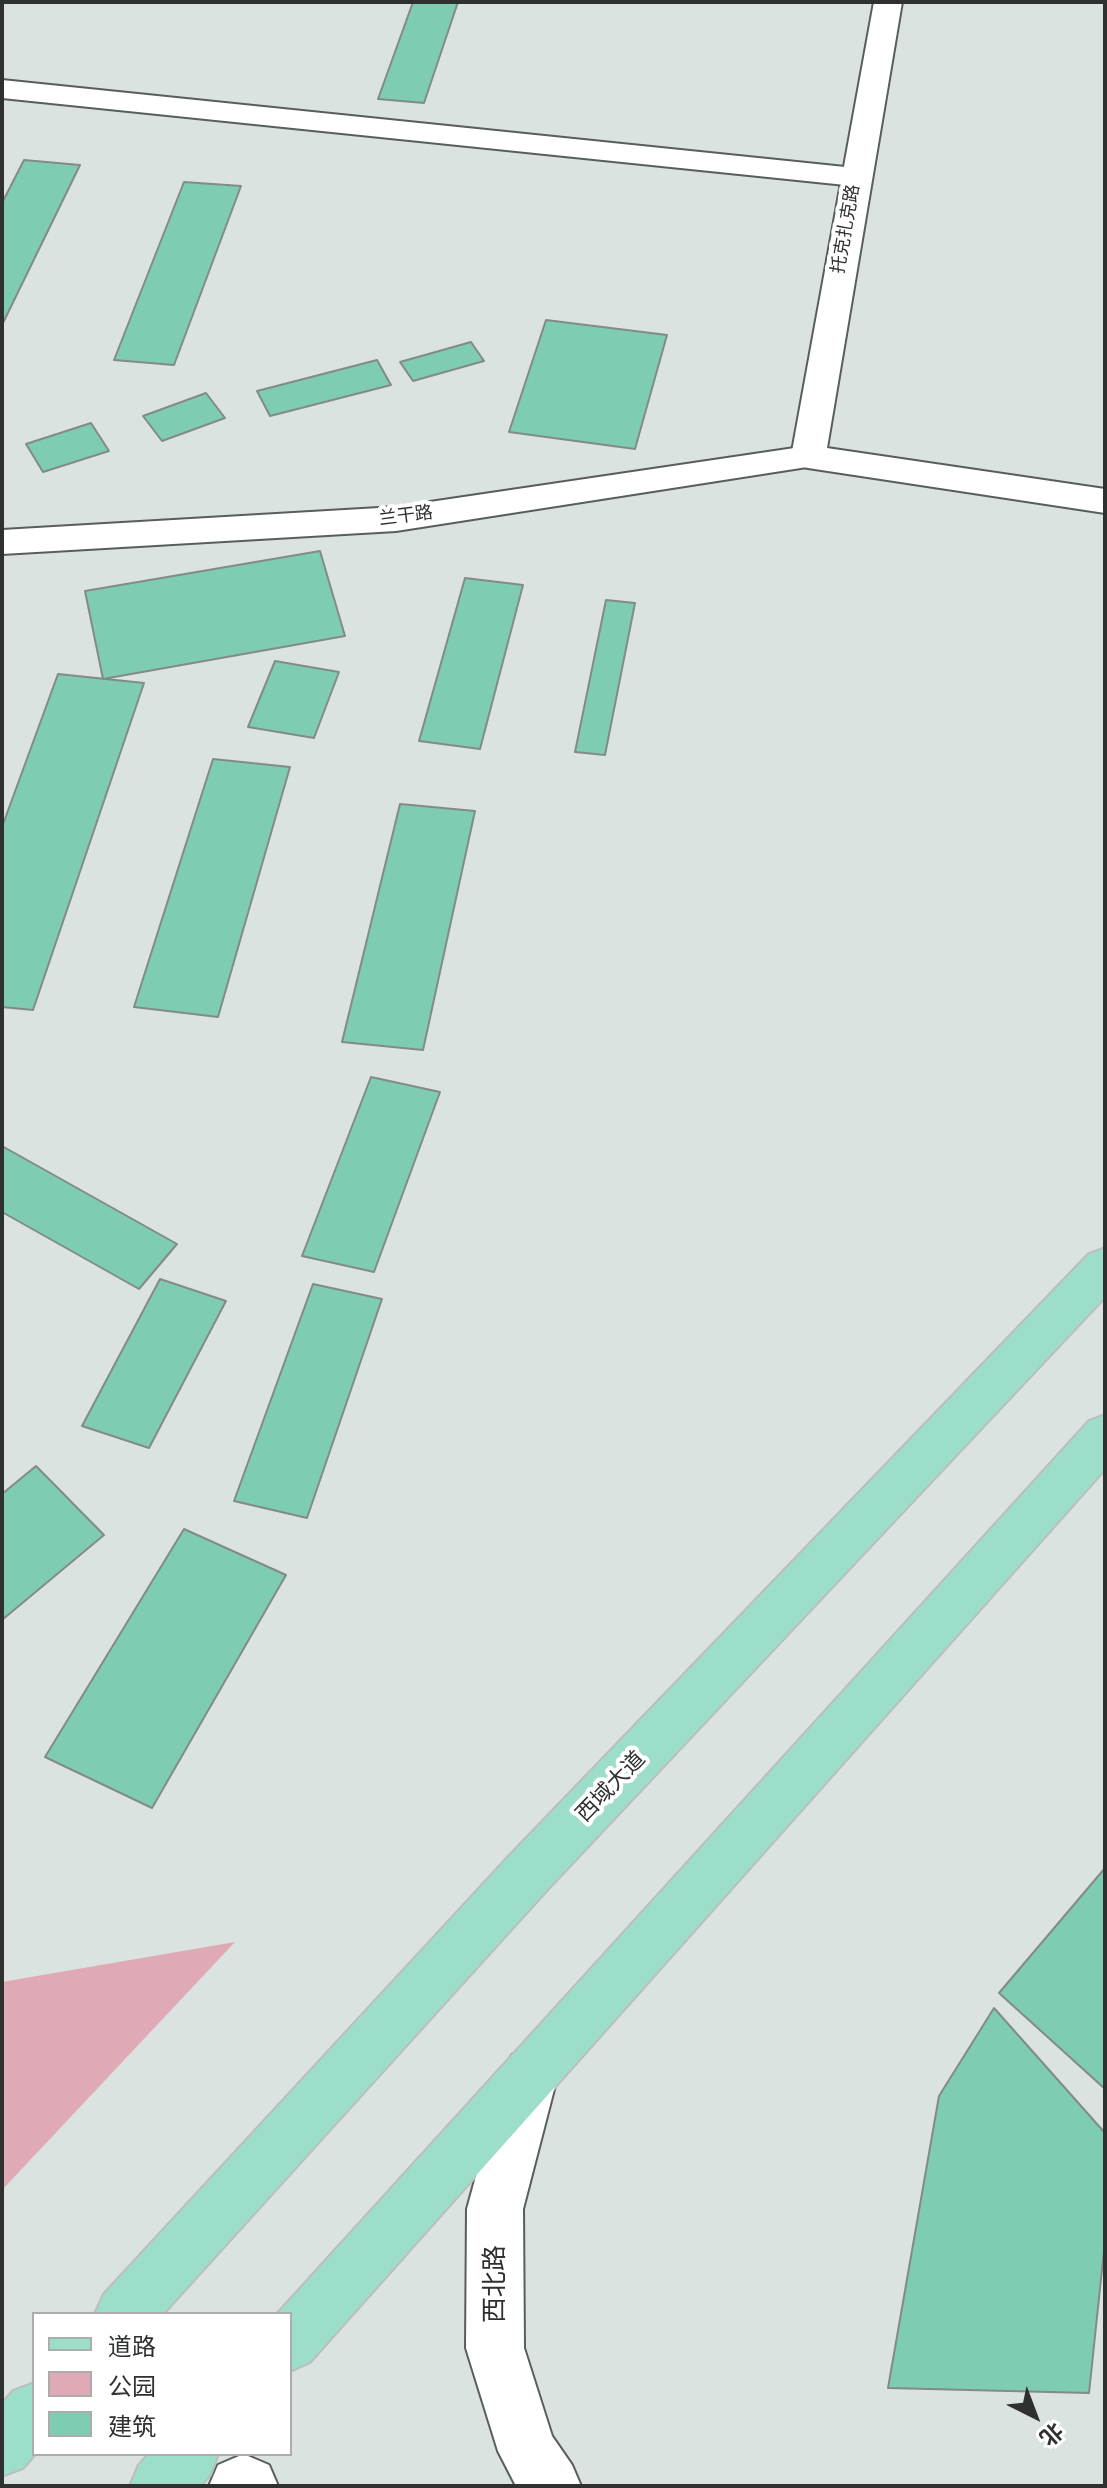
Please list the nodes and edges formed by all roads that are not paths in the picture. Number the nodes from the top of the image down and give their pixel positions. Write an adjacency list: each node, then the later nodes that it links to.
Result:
1 (888, 2): 3 (street, 托克扎克路)
2 (2, 89): 3 (street)
3 (855, 177): 4 (street, 托克扎克路)
4 (808, 457): 5 (street, 兰干路); 6 (street, 兰干路)
5 (1105, 501)
6 (2, 542)
7 (1105, 1267): 10 (main road, 西域大道)
8 (1105, 1436): 9 (main road)
9 (531, 2074): 11 (main road); 18 (street, 西北路)
10 (126, 2312)
11 (292, 2340)
12 (32, 2414): 13 (main road)
13 (2, 2447)
14 (187, 2456): 15 (main road)
15 (160, 2486)
16 (239, 2486): 17 (street)
17 (248, 2486)
18 (551, 2486)

